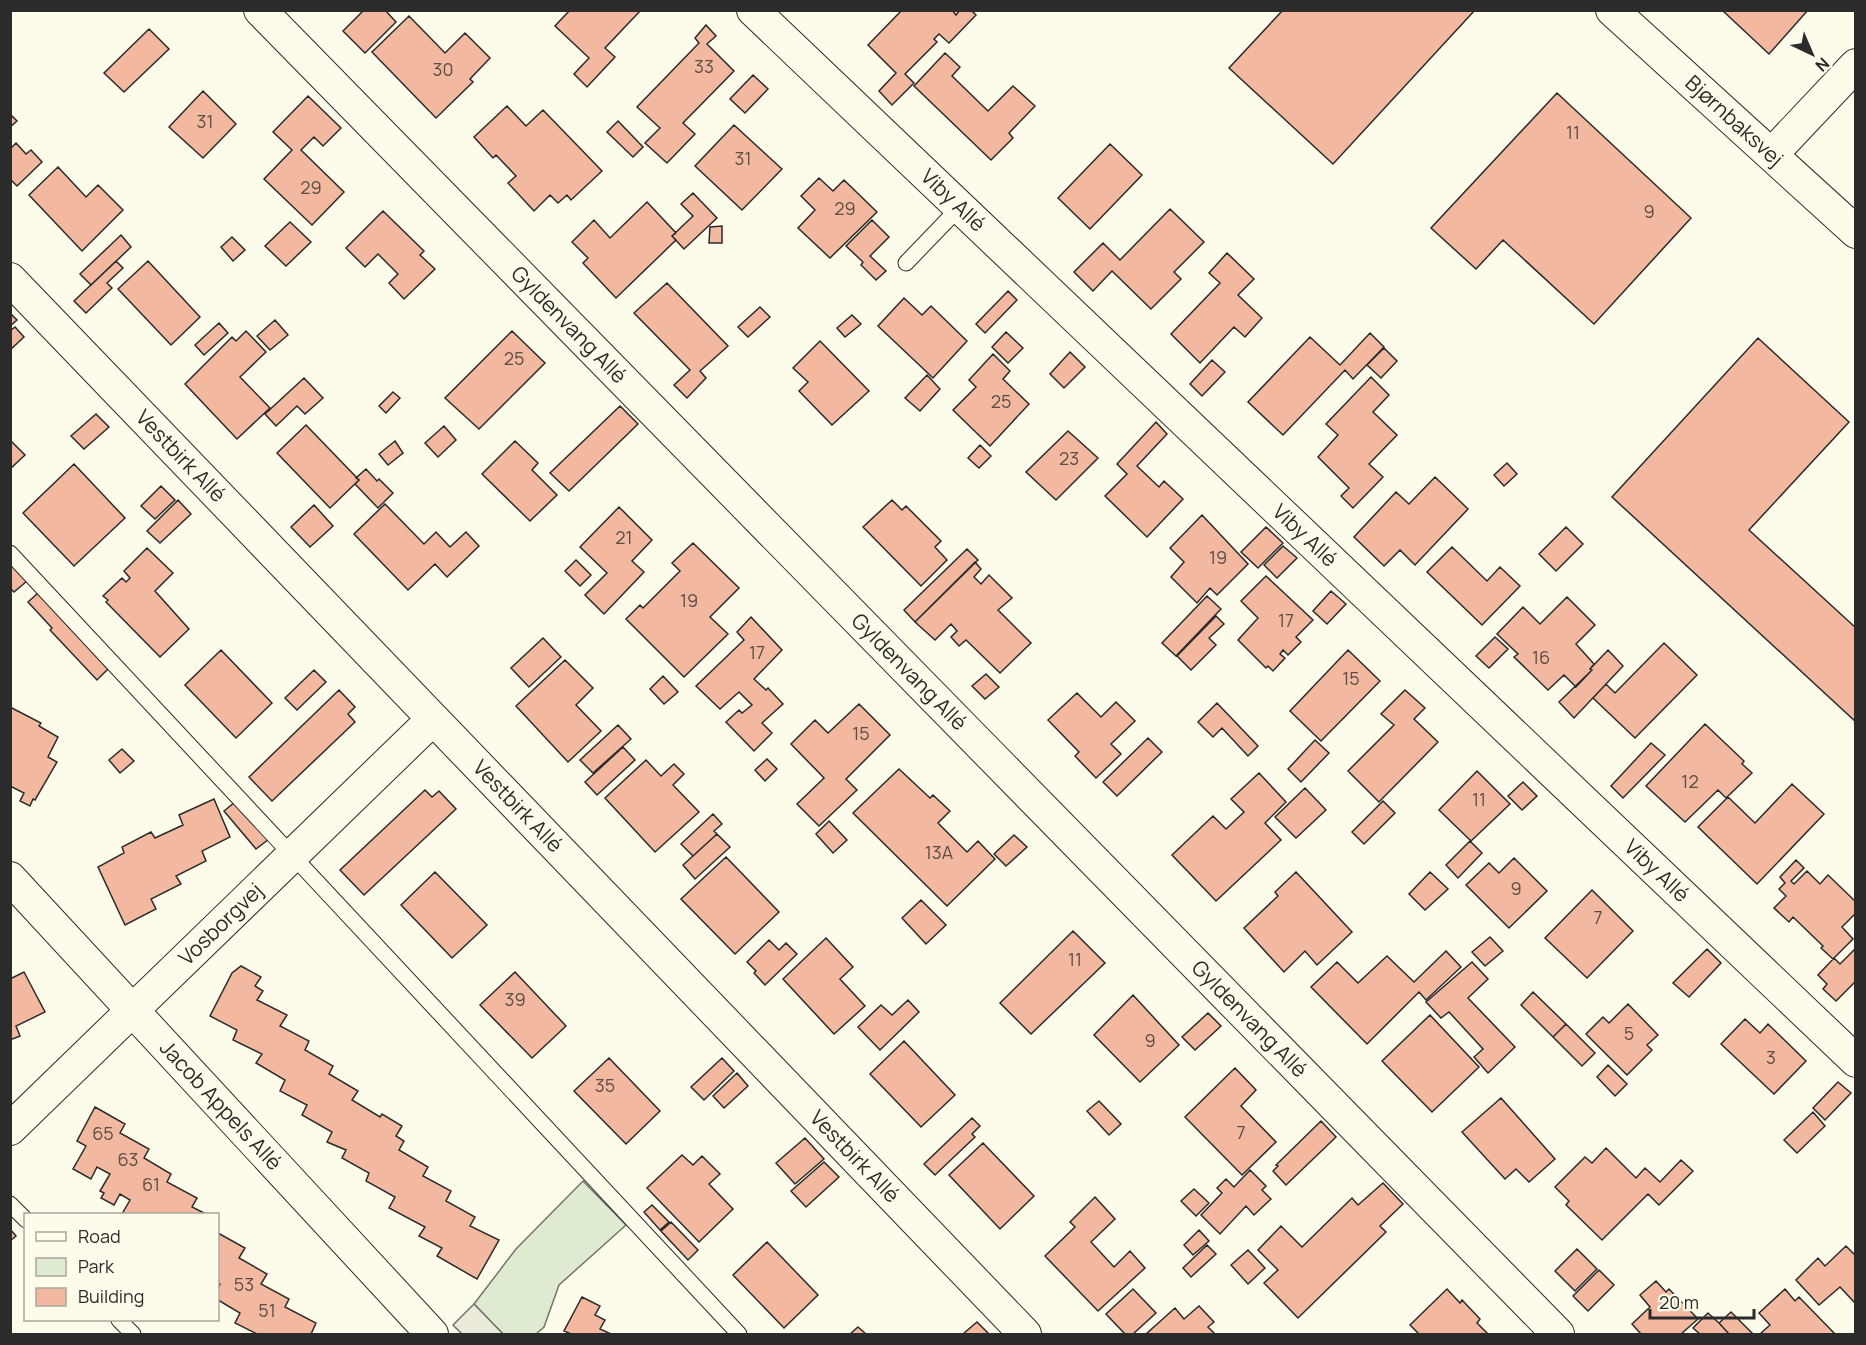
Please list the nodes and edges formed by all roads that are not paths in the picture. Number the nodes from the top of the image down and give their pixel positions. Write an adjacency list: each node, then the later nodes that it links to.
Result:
1 (260, 10): 24 (street, Gyldenvang Allé)
2 (753, 10): 6 (street, Viby Allé)
3 (1612, 10): 5 (street, Bjørnbaksvej)
4 (1856, 65): 5 (street)
5 (1772, 154): 7 (street, Bjørnbaksvej)
6 (959, 208): 8 (lane); 15 (street, Viby Allé)
7 (1856, 232)
8 (906, 263)
9 (10, 279): 11 (street, Vestbirk Allé)
10 (10, 553): 12 (lane)
11 (433, 719): 12 (street, Vosborgvej); 23 (street, Vestbirk Allé)
12 (293, 855): 14 (street, Vosborgvej); 22 (lane)
13 (10, 878): 14 (street, Jacob Appels Allé)
14 (133, 1009): 16 (street, Vosborgvej); 21 (street, Jacob Appels Allé)
15 (1856, 1061)
16 (10, 1130)
17 (10, 1204): 18 (lane)
18 (24, 1218)
19 (120, 1321): 20 (lane)
20 (133, 1335)
21 (432, 1335)
22 (739, 1335)
23 (1025, 1335)
24 (1558, 1335)

